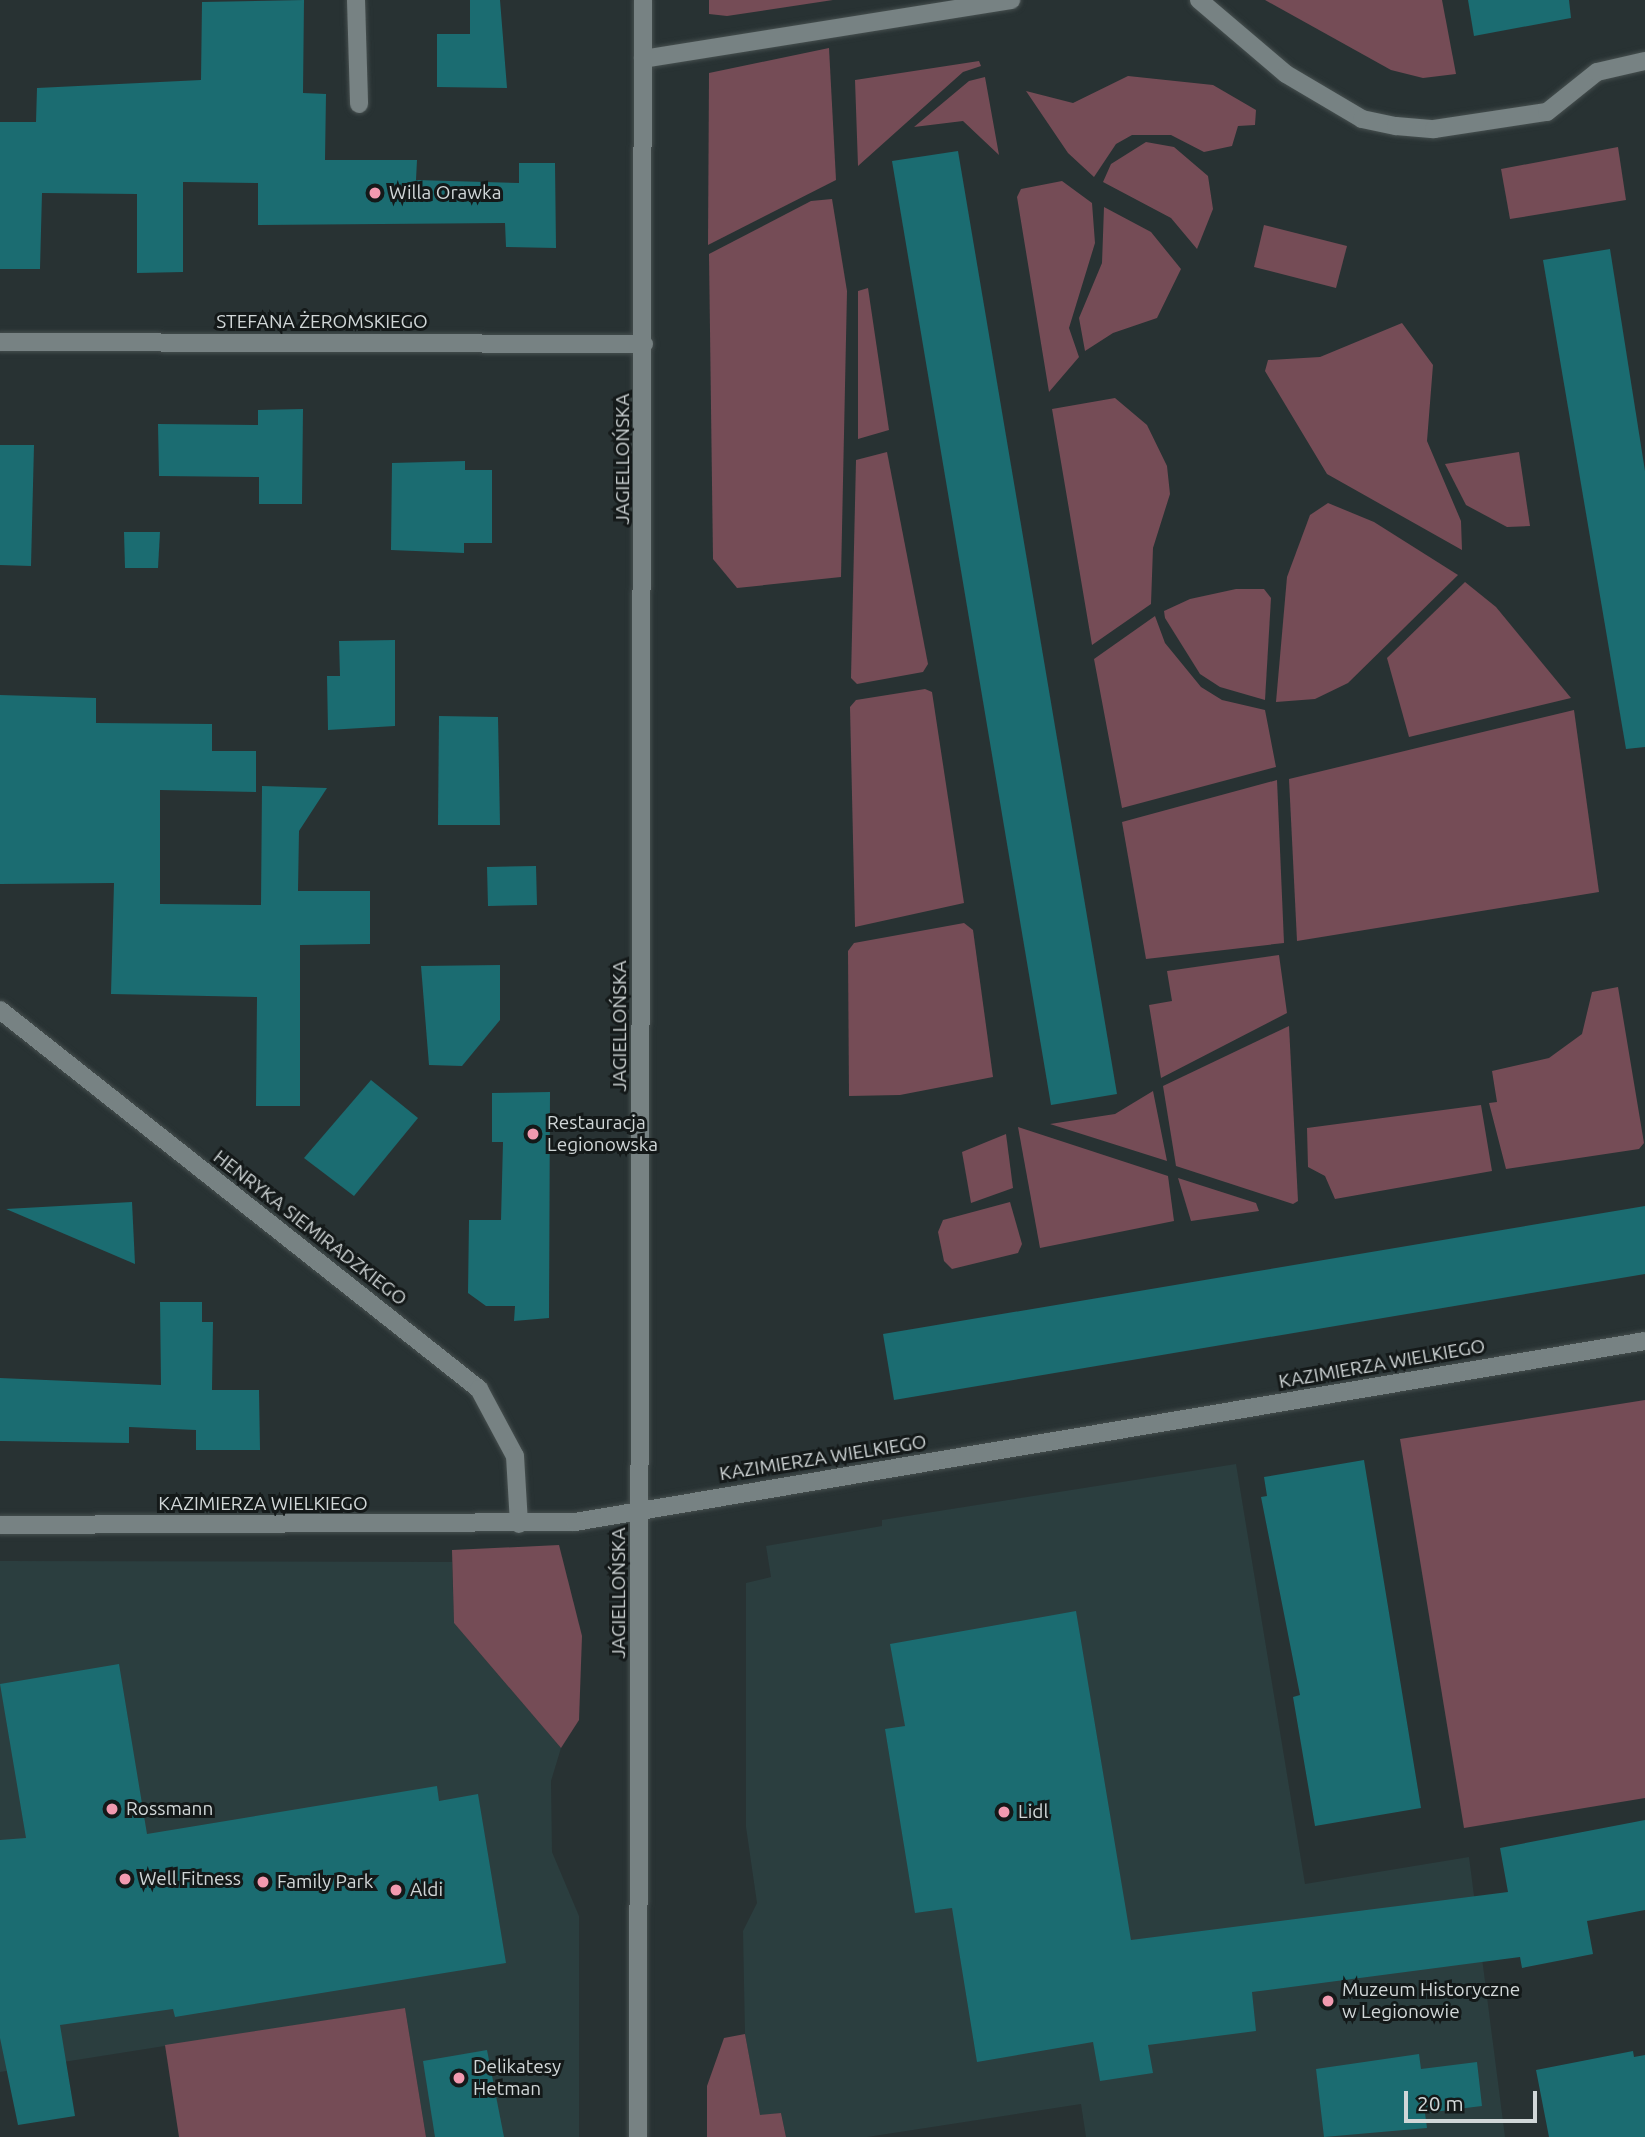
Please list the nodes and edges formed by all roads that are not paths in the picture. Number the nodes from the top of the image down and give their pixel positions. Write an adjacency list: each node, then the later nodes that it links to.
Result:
1 (356, 0): 7 (street)
2 (643, 0): 5 (street, JAGIELLOŃSKA)
3 (1011, 0): 5 (street)
4 (1199, 0): 6 (street)
5 (643, 60): 9 (street, JAGIELLOŃSKA)
6 (1645, 61)
7 (359, 104)
8 (0, 342): 9 (street, STEFANA ŻEROMSKIEGO)
9 (644, 344): 12 (street, JAGIELLOŃSKA)
10 (0, 1010): 13 (street, HENRYKA SIEMIRADZKIEGO)
11 (1645, 1341): 12 (street, KAZIMIERZA WIELKIEGO)
12 (640, 1512): 13 (street, KAZIMIERZA WIELKIEGO); 15 (street, JAGIELLOŃSKA)
13 (519, 1524): 14 (street, KAZIMIERZA WIELKIEGO)
14 (0, 1525)
15 (638, 2137)

